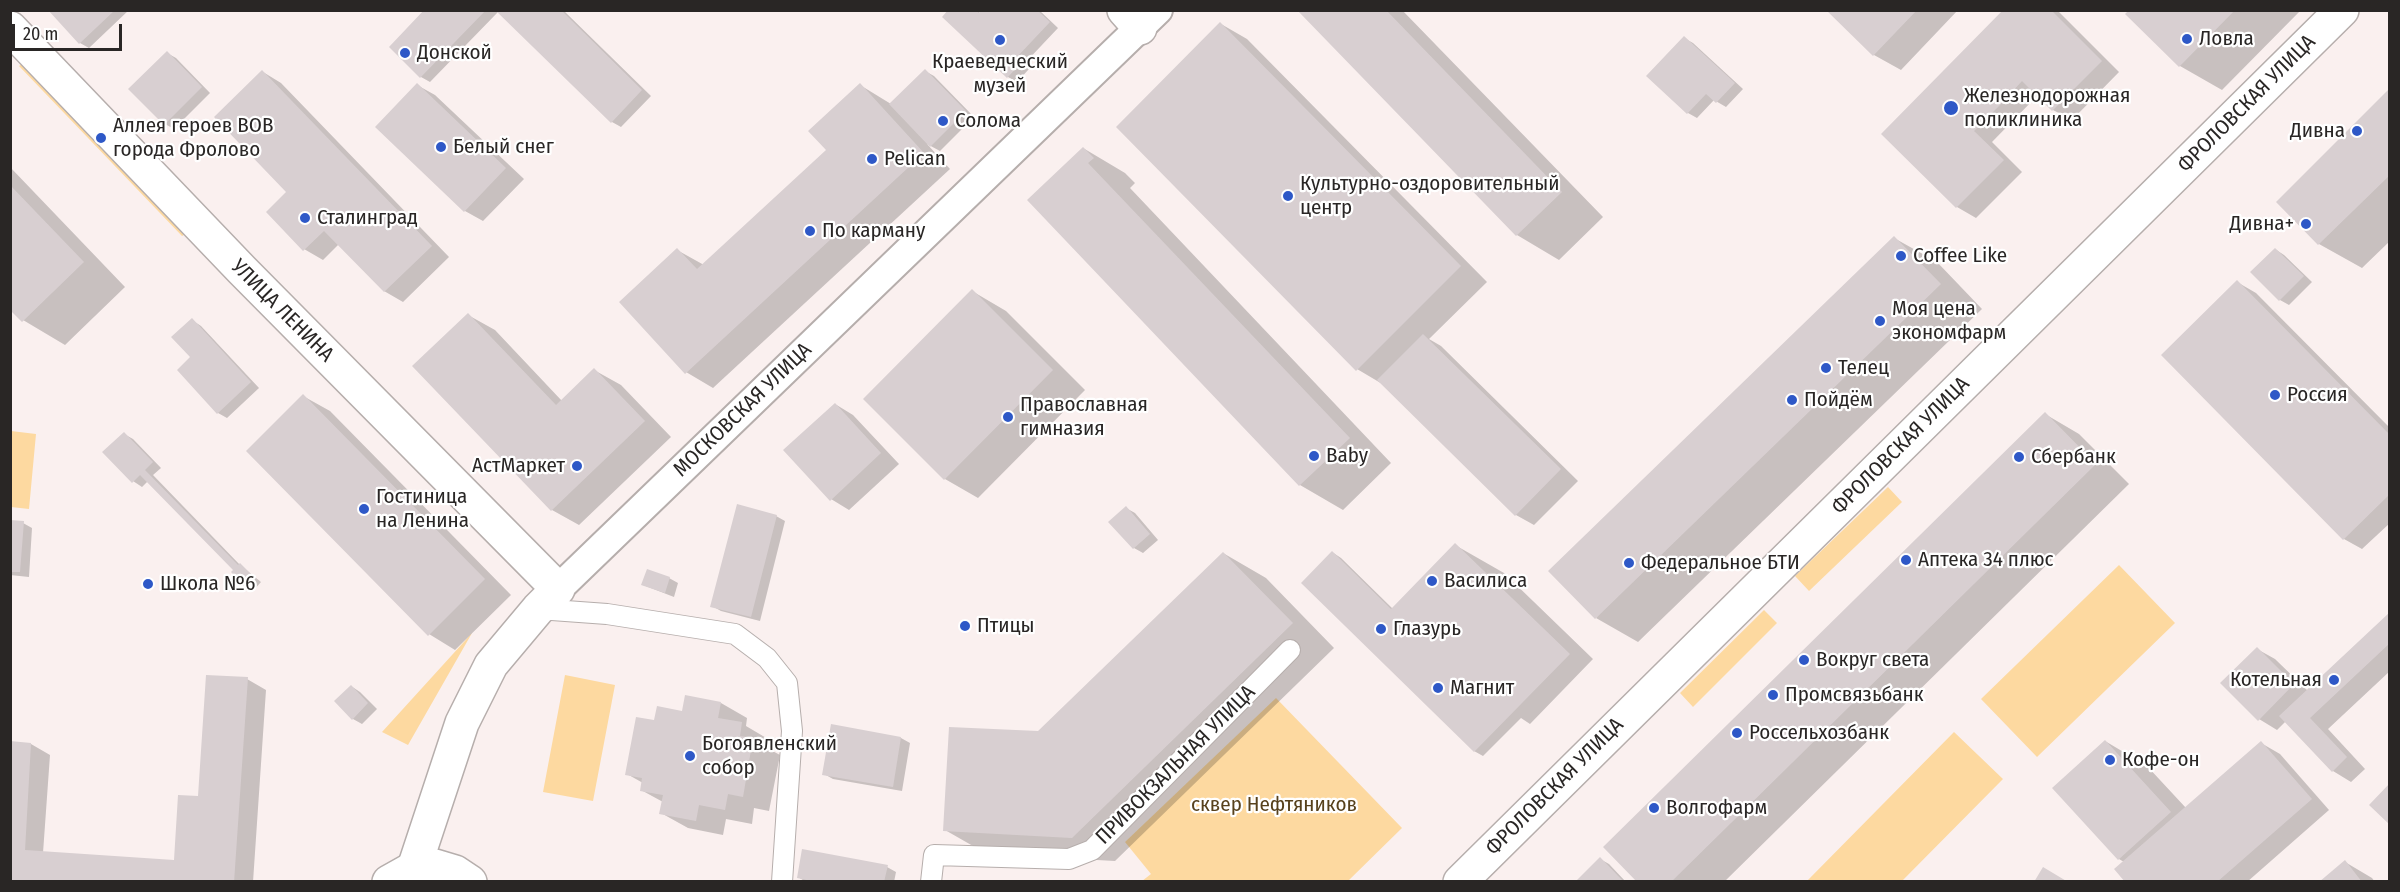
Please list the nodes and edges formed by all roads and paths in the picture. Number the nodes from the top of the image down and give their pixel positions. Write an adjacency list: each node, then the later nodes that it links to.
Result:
1 (2342, 10): 10 (street, ФРОЛОВСКАЯ УЛИЦА)
2 (1141, 16): 4 (street, МОСКОВСКАЯ УЛИЦА)
3 (10, 28): 4 (street, УЛИЦА ЛЕНИНА)
4 (548, 599): 6 (street, МОСКОВСКАЯ УЛИЦА); 8 (lane)
5 (1290, 650): 9 (lane, ПРИВОКЗАЛЬНАЯ УЛИЦА)
6 (402, 875): 7 (street)
7 (470, 882)
8 (782, 882)
9 (931, 882)
10 (1460, 882)

